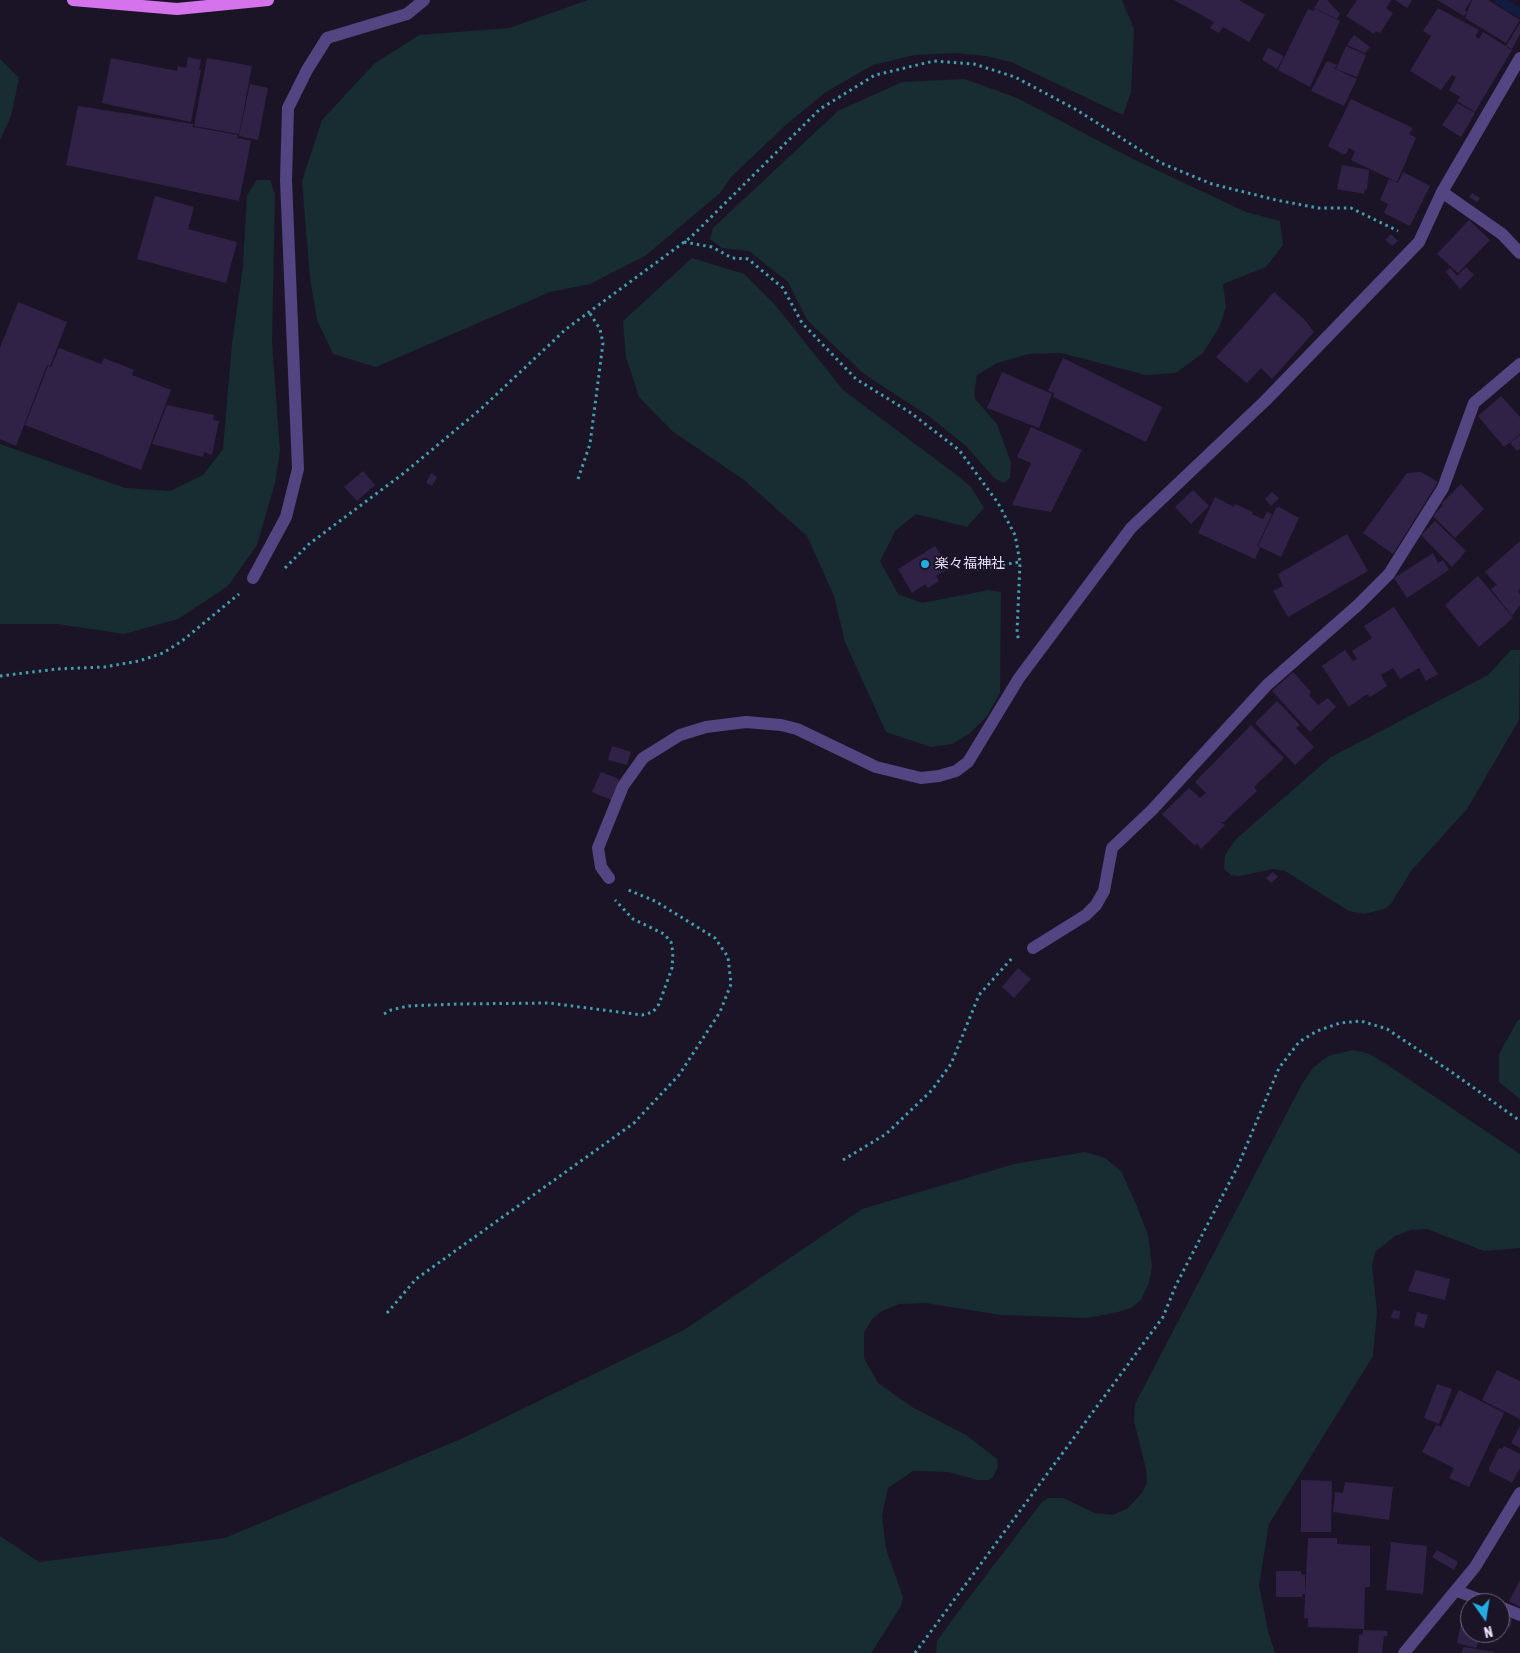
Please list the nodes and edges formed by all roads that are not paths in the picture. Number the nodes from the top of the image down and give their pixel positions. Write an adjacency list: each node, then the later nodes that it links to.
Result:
1 (74, 0): 2 (main road)
2 (268, 0)
3 (424, 0): 8 (street)
4 (1520, 58): 5 (street)
5 (1442, 192): 6 (street); 9 (street)
6 (1520, 253)
7 (1520, 364): 10 (street)
8 (253, 578)
9 (609, 878)
10 (1033, 948)
11 (1520, 1493): 12 (street)
12 (1456, 1591): 13 (street); 14 (street)
13 (1462, 1593)
14 (1404, 1653)

